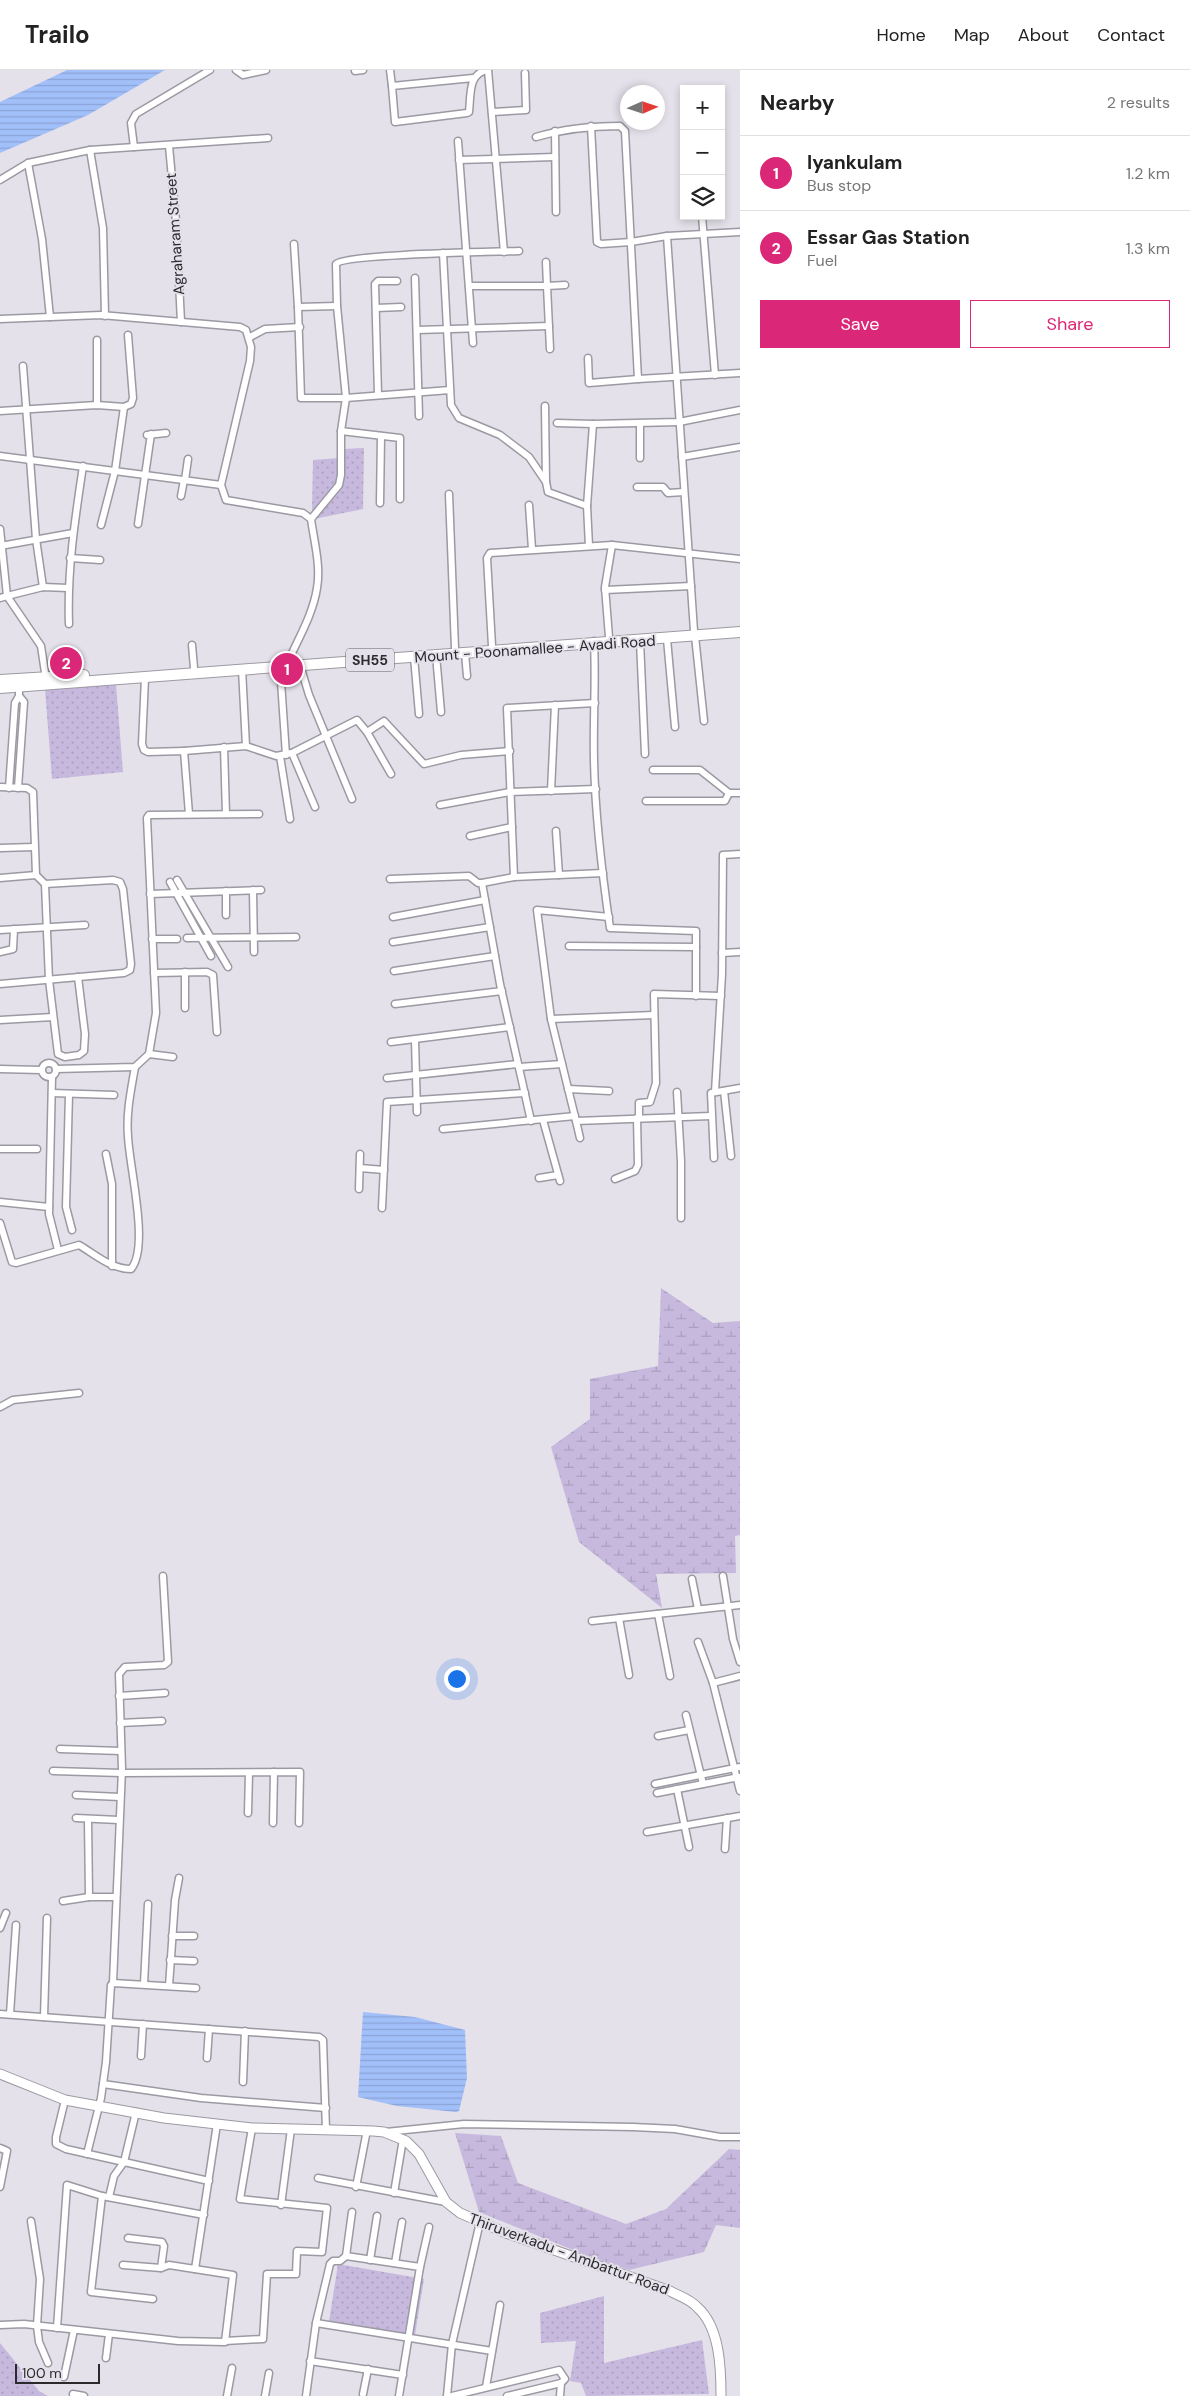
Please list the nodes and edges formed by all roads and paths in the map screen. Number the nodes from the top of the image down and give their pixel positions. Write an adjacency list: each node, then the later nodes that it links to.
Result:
1 (210, 70): 18 (street)
2 (236, 70): 3 (street)
3 (266, 70)
4 (363, 70): 7 (street)
5 (390, 70): 10 (street)
6 (488, 70): 9 (street); 11 (street)
7 (355, 71)
8 (525, 73): 11 (street)
9 (473, 78): 10 (street); 10 (street)
10 (392, 86)
11 (492, 112): 21 (street)
12 (591, 126): 13 (street); 30 (street); 30 (street)
13 (555, 132): 14 (street); 20 (street)
14 (536, 137)
15 (268, 138): 17 (street)
16 (458, 141): 22 (street)
17 (169, 146): 18 (street); 49 (street, Agraharam Street)
18 (134, 148): 19 (street)
19 (90, 150): 23 (street); 46 (street)
20 (554, 157): 21 (street); 25 (street)
21 (496, 158): 22 (street); 34 (street)
22 (459, 160): 33 (street)
23 (28, 163): 24 (street); 47 (street)
24 (0, 180)
25 (556, 212)
26 (702, 220): 28 (street)
27 (740, 232): 28 (street)
28 (703, 234): 29 (street); 63 (street)
29 (667, 236): 30 (street); 64 (street)
30 (631, 242): 65 (street)
31 (294, 244): 43 (street)
32 (519, 251): 34 (street)
33 (467, 252): 34 (street); 35 (street); 40 (street)
34 (504, 252)
35 (443, 253): 42 (street); 53 (street)
36 (546, 262): 41 (street)
37 (415, 278): 54 (street)
38 (397, 281): 45 (street)
39 (565, 285): 41 (street)
40 (469, 286): 41 (street); 52 (street)
41 (547, 286): 50 (street)
42 (337, 306): 43 (street); 69 (street)
43 (298, 307): 51 (street)
44 (401, 307): 45 (street)
45 (376, 308): 68 (street)
46 (104, 316): 47 (street); 49 (street)
47 (50, 317): 48 (street)
48 (0, 319)
49 (181, 322): 56 (street)
50 (549, 326): 52 (street); 59 (street)
51 (300, 327): 56 (street); 69 (street)
52 (472, 328): 53 (street); 58 (street)
53 (447, 329): 54 (street); 66 (street)
54 (417, 330): 67 (street)
55 (128, 336): 72 (street)
56 (250, 337): 95 (street)
57 (97, 340): 70 (street)
58 (473, 343)
59 (550, 349)
60 (588, 358): 65 (street)
61 (23, 366): 73 (street)
62 (740, 373): 63 (street)
63 (715, 375): 64 (street)
64 (676, 378): 65 (street); 77 (street)
65 (638, 379)
66 (450, 390): 67 (street); 94 (street)
67 (419, 392): 68 (street); 76 (street)
68 (378, 395): 69 (street)
69 (346, 398): 81 (street)
70 (97, 405): 72 (street); 73 (street)
71 (545, 406): 94 (street)
72 (124, 407): 91 (street)
73 (27, 410): 75 (street); 89 (street)
74 (740, 410): 77 (street)
75 (0, 411)
76 (418, 416)
77 (679, 422): 80 (street); 86 (street)
78 (557, 423): 79 (street)
79 (593, 424): 80 (street); 103 (street)
80 (640, 424): 87 (street)
81 (341, 431): 83 (street); 104 (street)
82 (166, 433): 92 (street)
83 (381, 436): 100 (street); 101 (street)
84 (740, 447): 86 (street)
85 (0, 456): 89 (street)
86 (682, 457): 97 (street)
87 (640, 458)
88 (188, 459): 93 (street)
89 (30, 460): 90 (street); 109 (street)
90 (83, 466): 91 (street); 108 (street)
91 (115, 471): 92 (street); 106 (street)
92 (145, 476): 93 (street); 105 (street)
93 (185, 480): 95 (street); 99 (street)
94 (546, 482): 103 (street)
95 (221, 485): 104 (street)
96 (637, 487): 97 (street)
97 (684, 492): 114 (street)
98 (450, 494): 133 (street)
99 (182, 496)
100 (400, 498)
101 (380, 503)
102 (529, 505): 113 (street)
103 (587, 506): 112 (street)
104 (311, 519): 137 (street)
105 (138, 524)
106 (101, 525)
107 (0, 529): 111 (street)
108 (73, 533): 109 (street); 115 (street)
109 (36, 539): 111 (street); 119 (street)
110 (612, 545): 112 (street); 114 (street); 121 (street)
111 (1, 546): 122 (street)
112 (589, 546): 113 (street)
113 (532, 549): 132 (street)
114 (689, 553): 116 (street); 118 (street)
115 (70, 558): 117 (street); 120 (street)
116 (740, 559)
117 (100, 560)
118 (691, 586): 121 (street); 126 (street)
119 (43, 587): 120 (street); 122 (street)
120 (68, 588): 123 (street)
121 (605, 590): 127 (street)
122 (3, 597): 144 (street)
123 (69, 624)
124 (740, 627): 126 (main road, Mount - Poonamallee - Avadi Road / SH55)
125 (740, 632): 126 (main road, Mount - Poonamallee - Avadi Road / SH55)
126 (695, 634): 127 (main road, Mount - Poonamallee - Avadi Road / SH55); 128 (main road, Mount - Poonamallee - Avadi Road / SH55); 151 (street)
127 (609, 637): 129 (main road, Mount - Poonamallee - Avadi Road / SH55)
128 (667, 639): 130 (main road, Mount - Poonamallee - Avadi Road / SH55); 152 (street)
129 (594, 641): 130 (main road, Mount - Poonamallee - Avadi Road / SH55); 132 (main road, Mount - Poonamallee - Avadi Road / SH55); 134 (main road, Mount - Poonamallee - Avadi Road / SH55); 147 (street)
130 (640, 641): 159 (street)
131 (192, 645): 139 (street)
132 (492, 646): 133 (main road, Mount - Poonamallee - Avadi Road / SH55)
133 (454, 648): 137 (main road, Mount - Poonamallee - Avadi Road / SH55)
134 (465, 653): 135 (main road, Mount - Poonamallee - Avadi Road / SH55); 141 (street)
135 (436, 655): 136 (main road, Mount - Poonamallee - Avadi Road / SH55); 149 (street)
136 (414, 657): 138 (main road, Mount - Poonamallee - Avadi Road / SH55); 150 (street)
137 (286, 664): 138 (main road, Mount - Poonamallee - Avadi Road / SH55); 139 (main road, Mount - Poonamallee - Avadi Road / SH55); 140 (main road, Mount - Poonamallee - Avadi Road / SH55); 160 (street)
138 (300, 665): 154 (street)
139 (194, 668): 144 (main road, Mount - Poonamallee - Avadi Road / SH55)
140 (242, 669): 142 (main road, Mount - Poonamallee - Avadi Road / SH55); 155 (street)
141 (467, 676)
142 (145, 678): 144 (main road, Mount - Poonamallee - Avadi Road / SH55); 157 (street)
143 (0, 680): 144 (main road, Mount - Poonamallee - Avadi Road / SH55)
144 (46, 680): 146 (main road, Mount - Poonamallee - Avadi Road / SH55)
145 (0, 688): 146 (main road, Mount - Poonamallee - Avadi Road / SH55)
146 (19, 691): 164 (street); 165 (street)
147 (595, 702): 148 (street); 166 (street)
148 (554, 705): 158 (street); 167 (street)
149 (441, 712)
150 (419, 714)
151 (704, 721)
152 (675, 728)
153 (367, 732): 154 (street); 158 (street); 162 (street)
154 (326, 737): 160 (street); 171 (street)
155 (246, 746): 156 (street); 160 (street)
156 (224, 747): 157 (street); 176 (street)
157 (184, 751): 175 (street)
158 (510, 752): 168 (street)
159 (644, 754)
160 (286, 755): 174 (street); 178 (street)
161 (653, 770): 169 (street)
162 (391, 774)
163 (0, 787): 164 (street)
164 (9, 788): 165 (street)
165 (18, 788): 182 (street)
166 (596, 789): 167 (street); 185 (street)
167 (550, 791): 168 (street)
168 (510, 792): 173 (street); 179 (street)
169 (729, 793): 170 (street); 172 (street)
170 (740, 793)
171 (352, 799)
172 (646, 801)
173 (440, 805)
174 (315, 807)
175 (189, 814): 176 (street); 200 (street)
176 (226, 814): 177 (street)
177 (259, 814)
178 (290, 818)
179 (512, 827): 181 (street); 188 (street)
180 (556, 831): 187 (street)
181 (470, 836)
182 (34, 847): 183 (street); 186 (street)
183 (0, 848)
184 (740, 854): 223 (street)
185 (603, 874): 187 (street); 204 (street)
186 (36, 875): 189 (street); 194 (street)
187 (559, 875): 188 (street)
188 (514, 877): 193 (street)
189 (0, 878)
190 (390, 879): 193 (street)
191 (178, 880): 199 (street)
192 (170, 882): 198 (street)
193 (482, 883): 201 (street)
194 (45, 884): 206 (street); 230 (street)
195 (253, 890): 196 (street); 197 (street); 210 (street)
196 (260, 890)
197 (226, 891): 199 (street); 202 (street)
198 (176, 893): 199 (street); 200 (street); 213 (street)
199 (185, 893): 214 (street)
200 (150, 894): 215 (street)
201 (485, 900): 203 (street); 207 (street)
202 (226, 914)
203 (393, 917)
204 (609, 917): 219 (street); 240 (street)
205 (86, 925): 206 (street)
206 (47, 927): 209 (street); 231 (street)
207 (490, 927): 217 (street); 225 (street)
208 (0, 930): 209 (street)
209 (14, 930): 220 (street)
210 (254, 937): 211 (street); 214 (street); 221 (street)
211 (296, 937)
212 (187, 938): 213 (street)
213 (201, 938): 214 (street); 224 (street)
214 (211, 938): 226 (street)
215 (152, 939): 216 (street); 229 (street)
216 (177, 939)
217 (393, 942)
218 (569, 946): 219 (street)
219 (696, 947): 234 (street)
220 (0, 952)
221 (254, 952)
222 (740, 952): 223 (street)
223 (722, 954): 235 (street)
224 (211, 956)
225 (495, 956): 227 (street); 233 (street)
226 (228, 966)
227 (394, 971)
228 (185, 972): 229 (street); 237 (street); 243 (street)
229 (154, 973): 246 (street)
230 (78, 977): 231 (street); 239 (street)
231 (49, 980): 232 (street); 239 (street)
232 (0, 984)
233 (502, 991): 236 (street); 242 (street)
234 (696, 996): 235 (street); 238 (street)
235 (721, 996): 262 (street)
236 (395, 1004)
237 (185, 1008)
238 (654, 1015): 240 (street); 272 (street)
239 (53, 1017): 241 (street)
240 (552, 1019): 248 (street)
241 (0, 1020)
242 (510, 1027): 244 (street); 249 (street)
243 (217, 1032)
244 (415, 1040): 245 (street); 254 (street)
245 (391, 1042)
246 (149, 1054): 247 (street); 250 (street)
247 (173, 1057)
248 (562, 1064): 249 (street); 257 (street)
249 (519, 1065): 254 (street); 264 (street)
250 (135, 1067): 252 (street); 295 (street)
251 (0, 1069): 253 (street)
252 (56, 1069): 253 (street); 255 (street)
253 (41, 1070): 255 (street)
254 (416, 1076): 256 (street); 267 (street)
255 (52, 1077): 263 (street)
256 (387, 1078)
257 (568, 1088): 259 (street); 271 (street)
258 (740, 1088): 260 (street)
259 (609, 1091)
260 (724, 1091): 262 (street); 281 (street)
261 (677, 1092): 269 (street)
262 (715, 1092): 270 (street)
263 (52, 1093): 265 (street); 289 (street)
264 (525, 1093): 267 (street); 274 (street)
265 (69, 1094): 266 (street); 293 (street)
266 (114, 1095)
267 (417, 1101): 268 (street); 284 (street)
268 (417, 1112)
269 (678, 1116): 270 (street); 272 (street); 291 (street)
270 (712, 1116): 282 (street)
271 (576, 1118): 272 (street); 273 (street); 276 (street)
272 (638, 1118): 286 (street)
273 (543, 1120): 274 (street); 285 (street)
274 (532, 1121): 275 (street)
275 (443, 1129)
276 (580, 1138)
277 (0, 1148): 278 (street)
278 (37, 1149)
279 (106, 1154): 295 (street)
280 (360, 1154): 283 (street)
281 (731, 1156)
282 (714, 1158)
283 (360, 1168): 284 (street); 287 (street)
284 (384, 1170): 290 (street)
285 (540, 1178)
286 (615, 1179)
287 (359, 1189)
288 (0, 1202): 289 (street)
289 (49, 1207): 294 (street)
290 (382, 1208)
291 (681, 1218)
292 (0, 1223): 294 (street)
293 (72, 1230)
294 (58, 1250): 295 (street)
295 (112, 1266)
296 (79, 1393): 297 (street)
297 (0, 1407)
298 (164, 1576): 315 (street)
299 (723, 1576): 302 (street)
300 (692, 1579): 303 (street)
301 (740, 1605): 302 (street)
302 (727, 1606): 303 (street); 307 (street)
303 (698, 1609): 304 (street)
304 (658, 1614): 305 (street); 311 (street)
305 (619, 1618): 306 (street); 310 (street)
306 (592, 1621)
307 (736, 1639): 309 (street)
308 (698, 1642): 313 (street)
309 (740, 1662)
310 (630, 1675)
311 (670, 1676)
312 (740, 1676): 313 (street)
313 (713, 1683): 323 (street)
314 (165, 1693): 315 (street)
315 (119, 1696): 318 (street)
316 (686, 1714): 319 (street)
317 (162, 1720): 318 (street)
318 (120, 1723): 322 (street)
319 (690, 1730): 320 (street); 328 (street)
320 (658, 1736)
321 (60, 1749): 322 (street)
322 (121, 1751): 327 (street)
323 (737, 1768): 328 (street); 329 (street)
324 (53, 1771): 327 (street)
325 (249, 1772): 326 (street); 327 (street); 337 (street)
326 (274, 1772): 343 (street); 344 (street)
327 (122, 1773): 336 (street)
328 (701, 1775): 330 (street); 331 (street)
329 (738, 1777): 331 (street); 333 (street)
330 (655, 1784)
331 (704, 1784): 332 (street)
332 (676, 1790): 334 (street); 345 (street)
333 (740, 1792)
334 (657, 1793)
335 (76, 1795): 336 (street)
336 (120, 1796): 342 (street)
337 (248, 1812)
338 (740, 1816): 341 (street)
339 (76, 1818): 340 (street)
340 (88, 1818): 342 (street); 350 (street)
341 (727, 1818): 345 (street); 348 (street)
342 (119, 1820): 351 (street)
343 (273, 1823)
344 (299, 1823)
345 (685, 1826): 346 (street); 347 (street)
346 (647, 1832)
347 (689, 1847)
348 (725, 1849)
349 (179, 1878): 358 (street)
350 (89, 1897): 351 (street); 352 (street)
351 (116, 1897): 362 (street)
352 (63, 1901)
353 (148, 1904): 363 (street)
354 (6, 1913): 357 (street)
355 (47, 1918): 368 (street)
356 (16, 1925): 367 (street)
357 (0, 1928)
358 (172, 1936): 359 (street); 360 (street)
359 (194, 1936)
360 (170, 1960): 361 (street); 364 (street)
361 (194, 1961)
362 (114, 1983): 363 (street); 369 (street)
363 (144, 1984): 364 (street)
364 (168, 1986): 365 (street)
365 (196, 1988)
366 (0, 2014): 367 (street)
367 (10, 2014): 368 (street)
368 (44, 2017): 369 (street)
369 (109, 2022): 370 (street); 377 (street)
370 (143, 2024): 371 (street); 373 (street)
371 (209, 2029): 372 (street); 374 (street)
372 (245, 2031): 376 (street); 380 (street)
373 (141, 2056)
374 (207, 2058)
375 (0, 2074): 378 (main road, Thiruverkadu - Ambattur Road)
376 (243, 2082)
377 (103, 2084): 379 (street); 380 (street)
378 (65, 2100): 379 (main road, Thiruverkadu - Ambattur Road); 391 (street)
379 (99, 2106): 381 (main road, Thiruverkadu - Ambattur Road); 391 (street)
380 (326, 2108): 385 (street)
381 (136, 2112): 382 (main road, Thiruverkadu - Ambattur Road); 392 (street)
382 (217, 2124): 383 (main road, Thiruverkadu - Ambattur Road); 394 (street)
383 (252, 2128): 384 (main road, Thiruverkadu - Ambattur Road); 400 (street)
384 (291, 2129): 385 (main road, Thiruverkadu - Ambattur Road); 400 (street)
385 (326, 2130): 386 (main road, Thiruverkadu - Ambattur Road)
386 (367, 2130): 387 (main road, Thiruverkadu - Ambattur Road); 396 (street)
387 (384, 2132): 388 (street); 389 (main road, Thiruverkadu - Ambattur Road)
388 (740, 2137)
389 (403, 2139): 397 (street); 399 (main road, Thiruverkadu - Ambattur Road)
390 (0, 2148): 395 (street)
391 (88, 2154): 392 (street)
392 (124, 2162): 394 (street); 398 (street)
393 (318, 2178): 396 (street)
394 (209, 2181): 402 (street)
395 (0, 2187)
396 (356, 2187): 397 (street)
397 (394, 2193): 399 (street)
398 (106, 2196): 402 (street); 416 (street); 421 (street)
399 (446, 2202): 406 (main road, Thiruverkadu - Ambattur Road)
400 (281, 2205): 425 (street)
401 (352, 2212): 409 (street)
402 (204, 2214): 415 (street)
403 (377, 2216): 410 (street)
404 (31, 2221): 420 (street)
405 (402, 2222): 411 (street)
406 (480, 2222): 426 (street); 449 (main road, Thiruverkadu - Ambattur Road)
407 (429, 2227): 413 (street)
408 (128, 2238): 414 (street)
409 (346, 2256): 410 (street); 418 (street)
410 (370, 2260): 411 (street)
411 (395, 2263): 413 (street)
412 (123, 2265): 414 (street)
413 (420, 2267): 424 (street)
414 (161, 2268): 415 (street)
415 (195, 2269): 425 (street)
416 (154, 2299)
417 (500, 2305): 427 (street)
418 (316, 2323): 424 (street); 429 (street)
419 (0, 2325): 420 (street)
420 (37, 2326): 421 (street); 430 (street)
421 (57, 2328): 422 (street)
422 (74, 2330): 423 (street); 435 (street)
423 (109, 2334): 425 (street); 428 (street)
424 (409, 2337): 426 (street); 434 (street)
425 (225, 2341)
426 (452, 2344): 427 (street); 445 (street)
427 (492, 2352): 437 (street)
428 (106, 2358)
429 (310, 2361): 432 (street); 443 (street)
430 (48, 2363)
431 (232, 2368): 441 (street)
432 (368, 2370): 434 (street); 439 (street)
433 (269, 2373): 442 (street)
434 (403, 2374): 444 (street)
435 (64, 2377)
436 (562, 2383): 437 (street); 447 (street); 448 (street)
437 (486, 2387): 446 (street)
438 (73, 2394): 440 (street)
439 (363, 2394)
440 (84, 2396)
441 (228, 2396)
442 (265, 2396)
443 (306, 2396)
444 (399, 2396)
445 (446, 2396)
446 (452, 2396)
447 (507, 2396)
448 (560, 2396)
449 (721, 2396)

